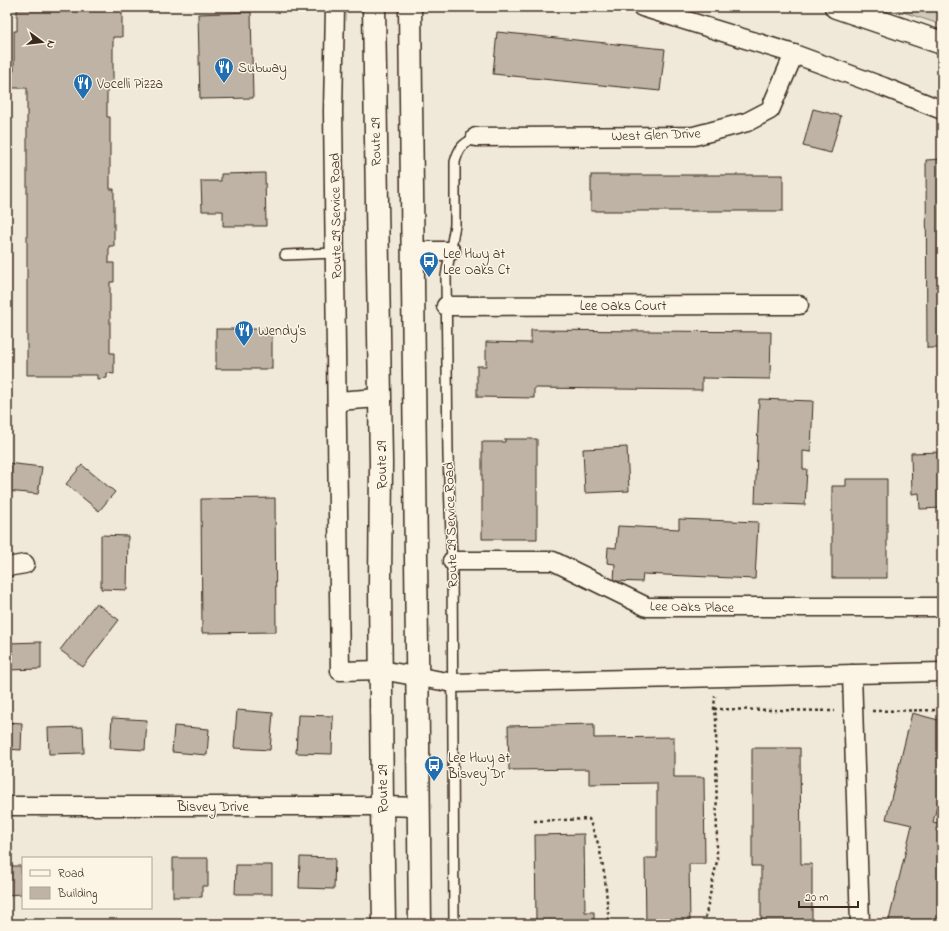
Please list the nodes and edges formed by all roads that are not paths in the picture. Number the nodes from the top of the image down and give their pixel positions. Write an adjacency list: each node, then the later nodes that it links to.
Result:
1 (335, 7): 12 (street, Route 29 Service Road)
2 (374, 7): 16 (main road, Route 29)
3 (410, 7): 10 (main road)
4 (642, 7): 7 (street)
5 (836, 7): 6 (main road)
6 (942, 44)
7 (794, 54): 8 (street); 9 (street, West Glen Drive)
8 (942, 110)
9 (476, 137): 11 (lane, Route 29 Service Road)
10 (412, 251): 11 (street); 25 (main road)
11 (451, 251): 15 (lane, Route 29 Service Road)
12 (335, 253): 13 (lane); 17 (street, Route 29 Service Road)
13 (285, 255)
14 (799, 305): 15 (street, Lee Oaks Court)
15 (446, 306): 18 (lane, Route 29 Service Road)
16 (379, 398): 17 (street); 22 (main road, Route 29)
17 (337, 401): 22 (street, Route 29 Service Road)
18 (452, 561): 21 (street, Lee Oaks Place); 26 (lane, Route 29 Service Road)
19 (24, 564): 20 (street)
20 (7, 566)
21 (942, 607)
22 (381, 670): 25 (street); 28 (main road, Route 29)
23 (942, 672): 24 (street)
24 (852, 674): 26 (street); 33 (street)
25 (418, 677): 26 (street); 29 (main road)
26 (453, 683): 32 (lane, Route 29 Service Road)
27 (7, 806): 28 (street, Bisvey Drive)
28 (382, 806): 29 (street, Bisvey Drive); 30 (main road, Route 29)
29 (419, 807): 31 (main road)
30 (384, 924)
31 (420, 924)
32 (454, 924)
33 (860, 924)

